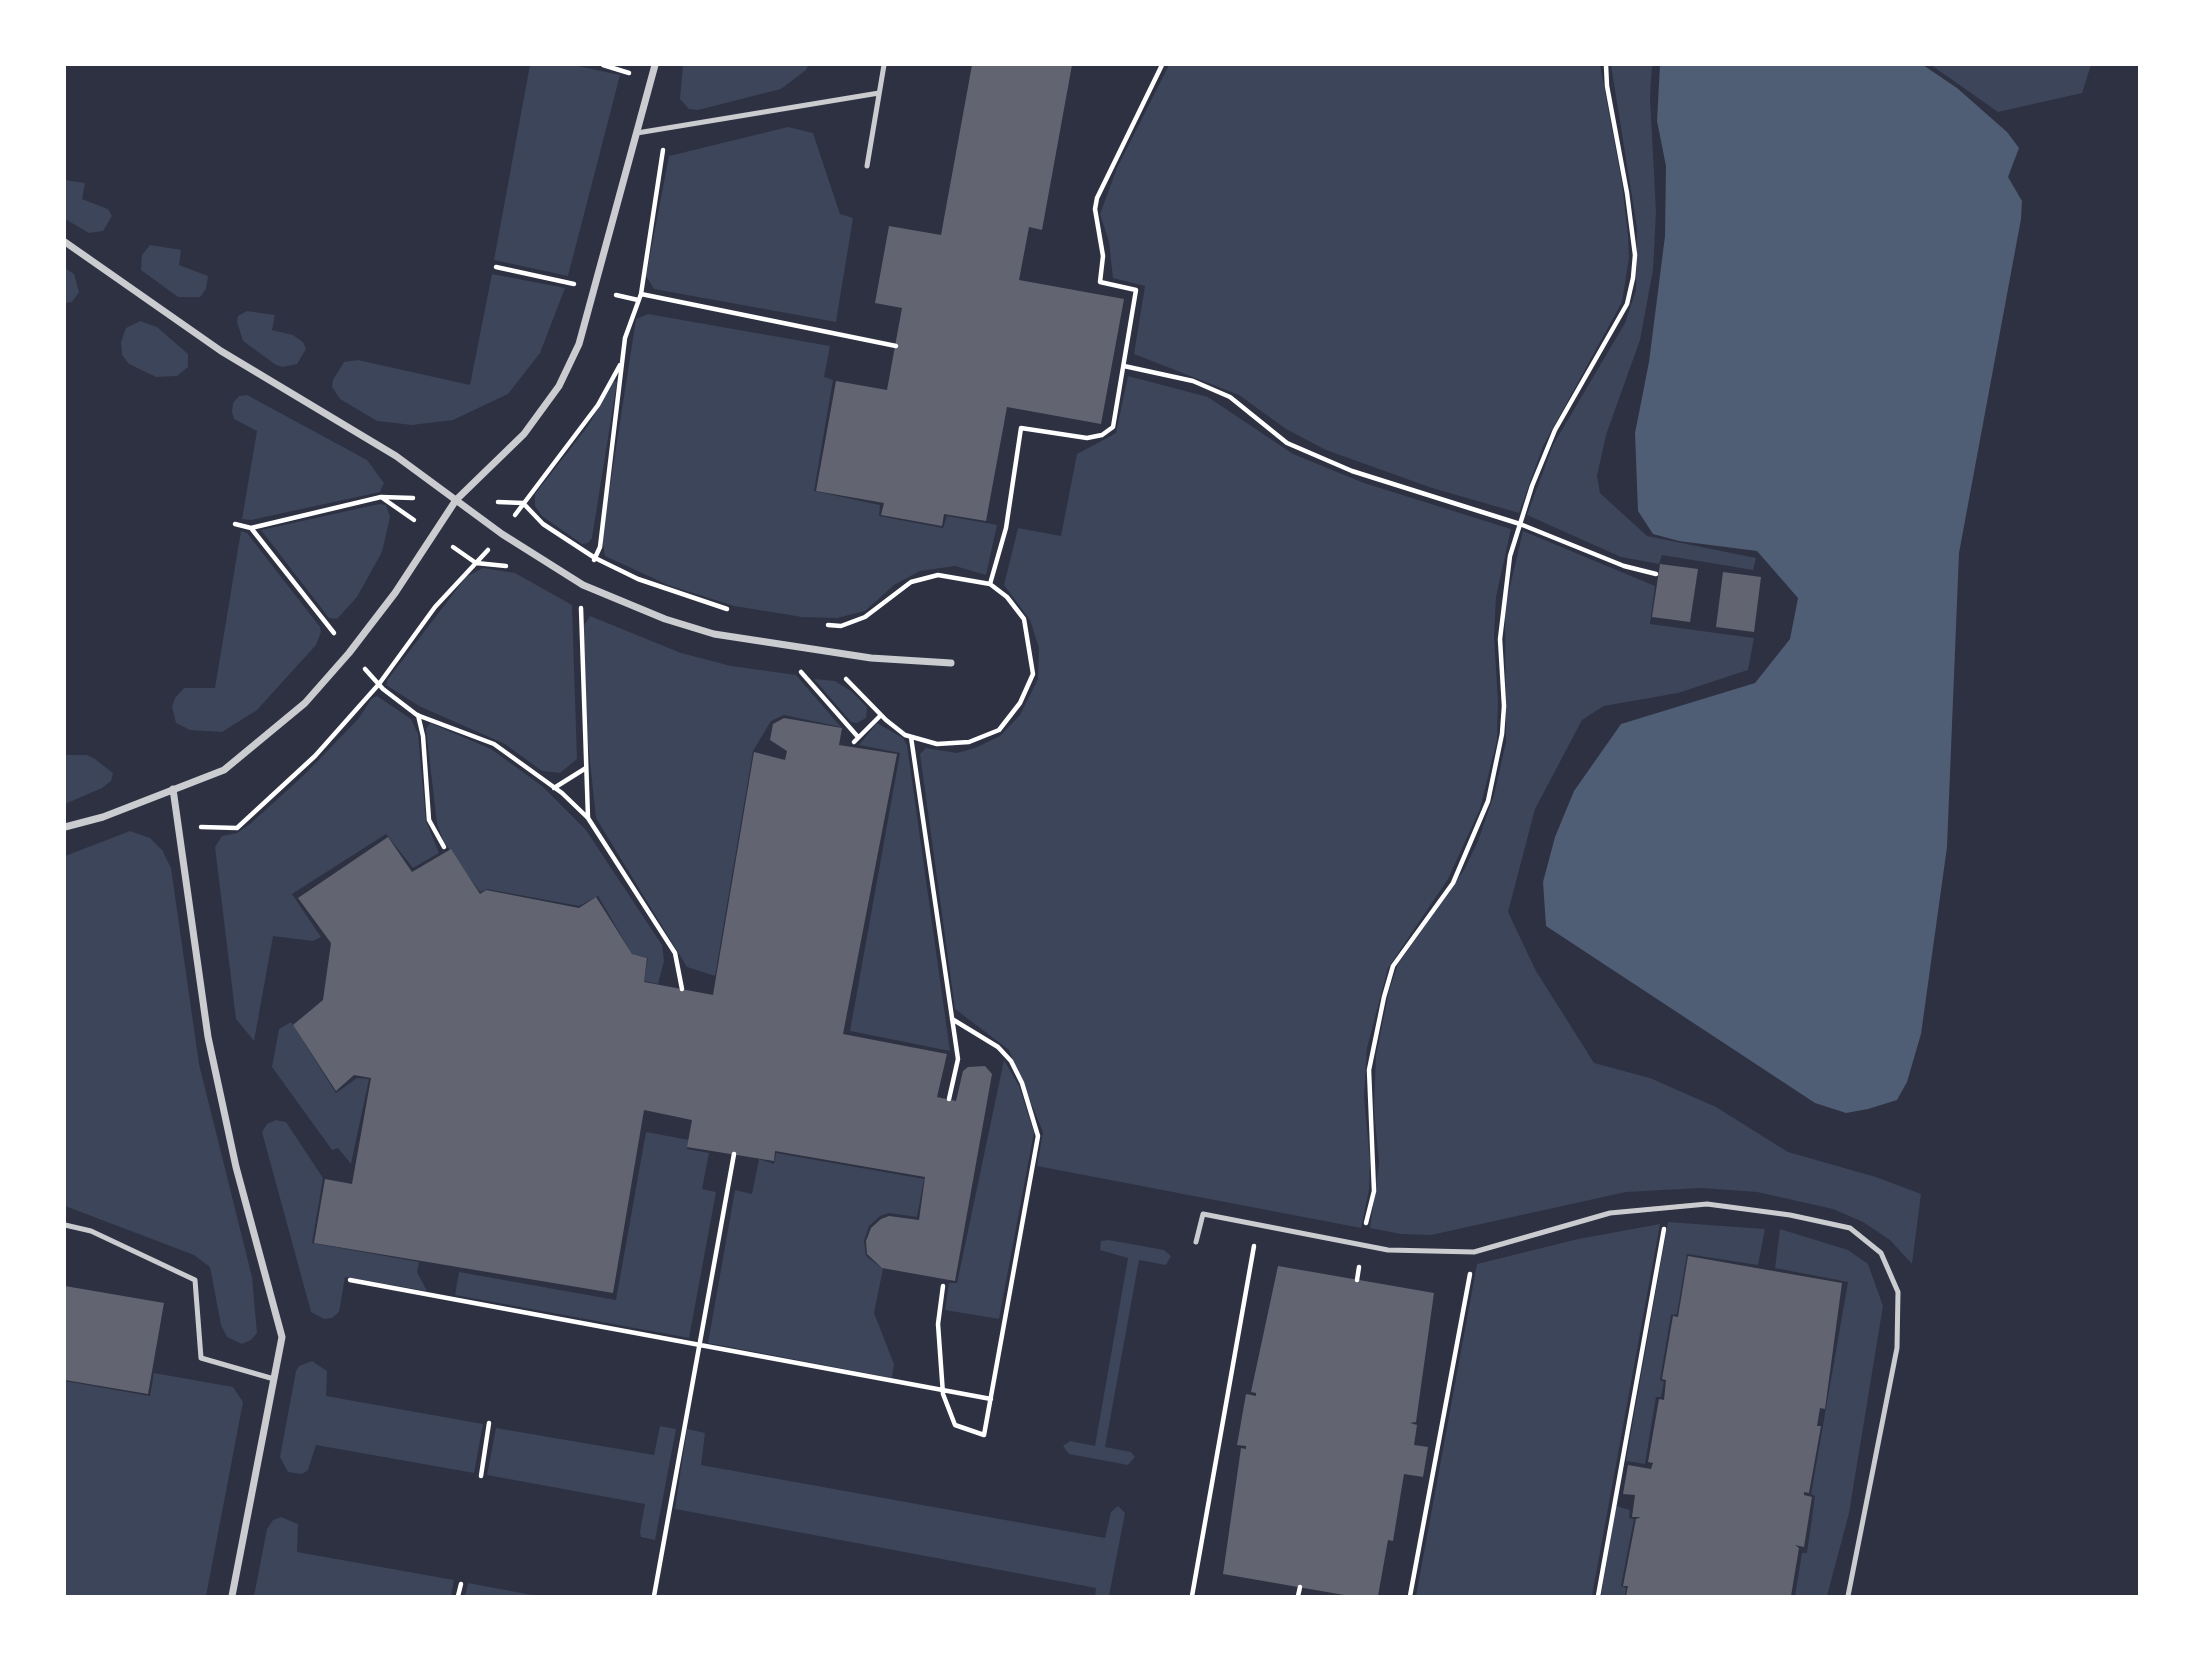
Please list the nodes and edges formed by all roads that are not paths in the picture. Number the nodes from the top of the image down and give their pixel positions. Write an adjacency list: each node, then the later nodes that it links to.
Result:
1 (655, 65): 4 (street)
2 (884, 65): 3 (lane)
3 (879, 93): 4 (lane); 5 (lane)
4 (637, 133): 7 (street)
5 (867, 166)
6 (65, 242): 7 (street)
7 (456, 500): 8 (street); 9 (street)
8 (951, 663)
9 (173, 789): 10 (street); 13 (street)
10 (65, 827)
11 (65, 1225): 13 (lane)
12 (1196, 1242): 15 (lane)
13 (274, 1379): 14 (street)
14 (232, 1596)
15 (1848, 1596)

